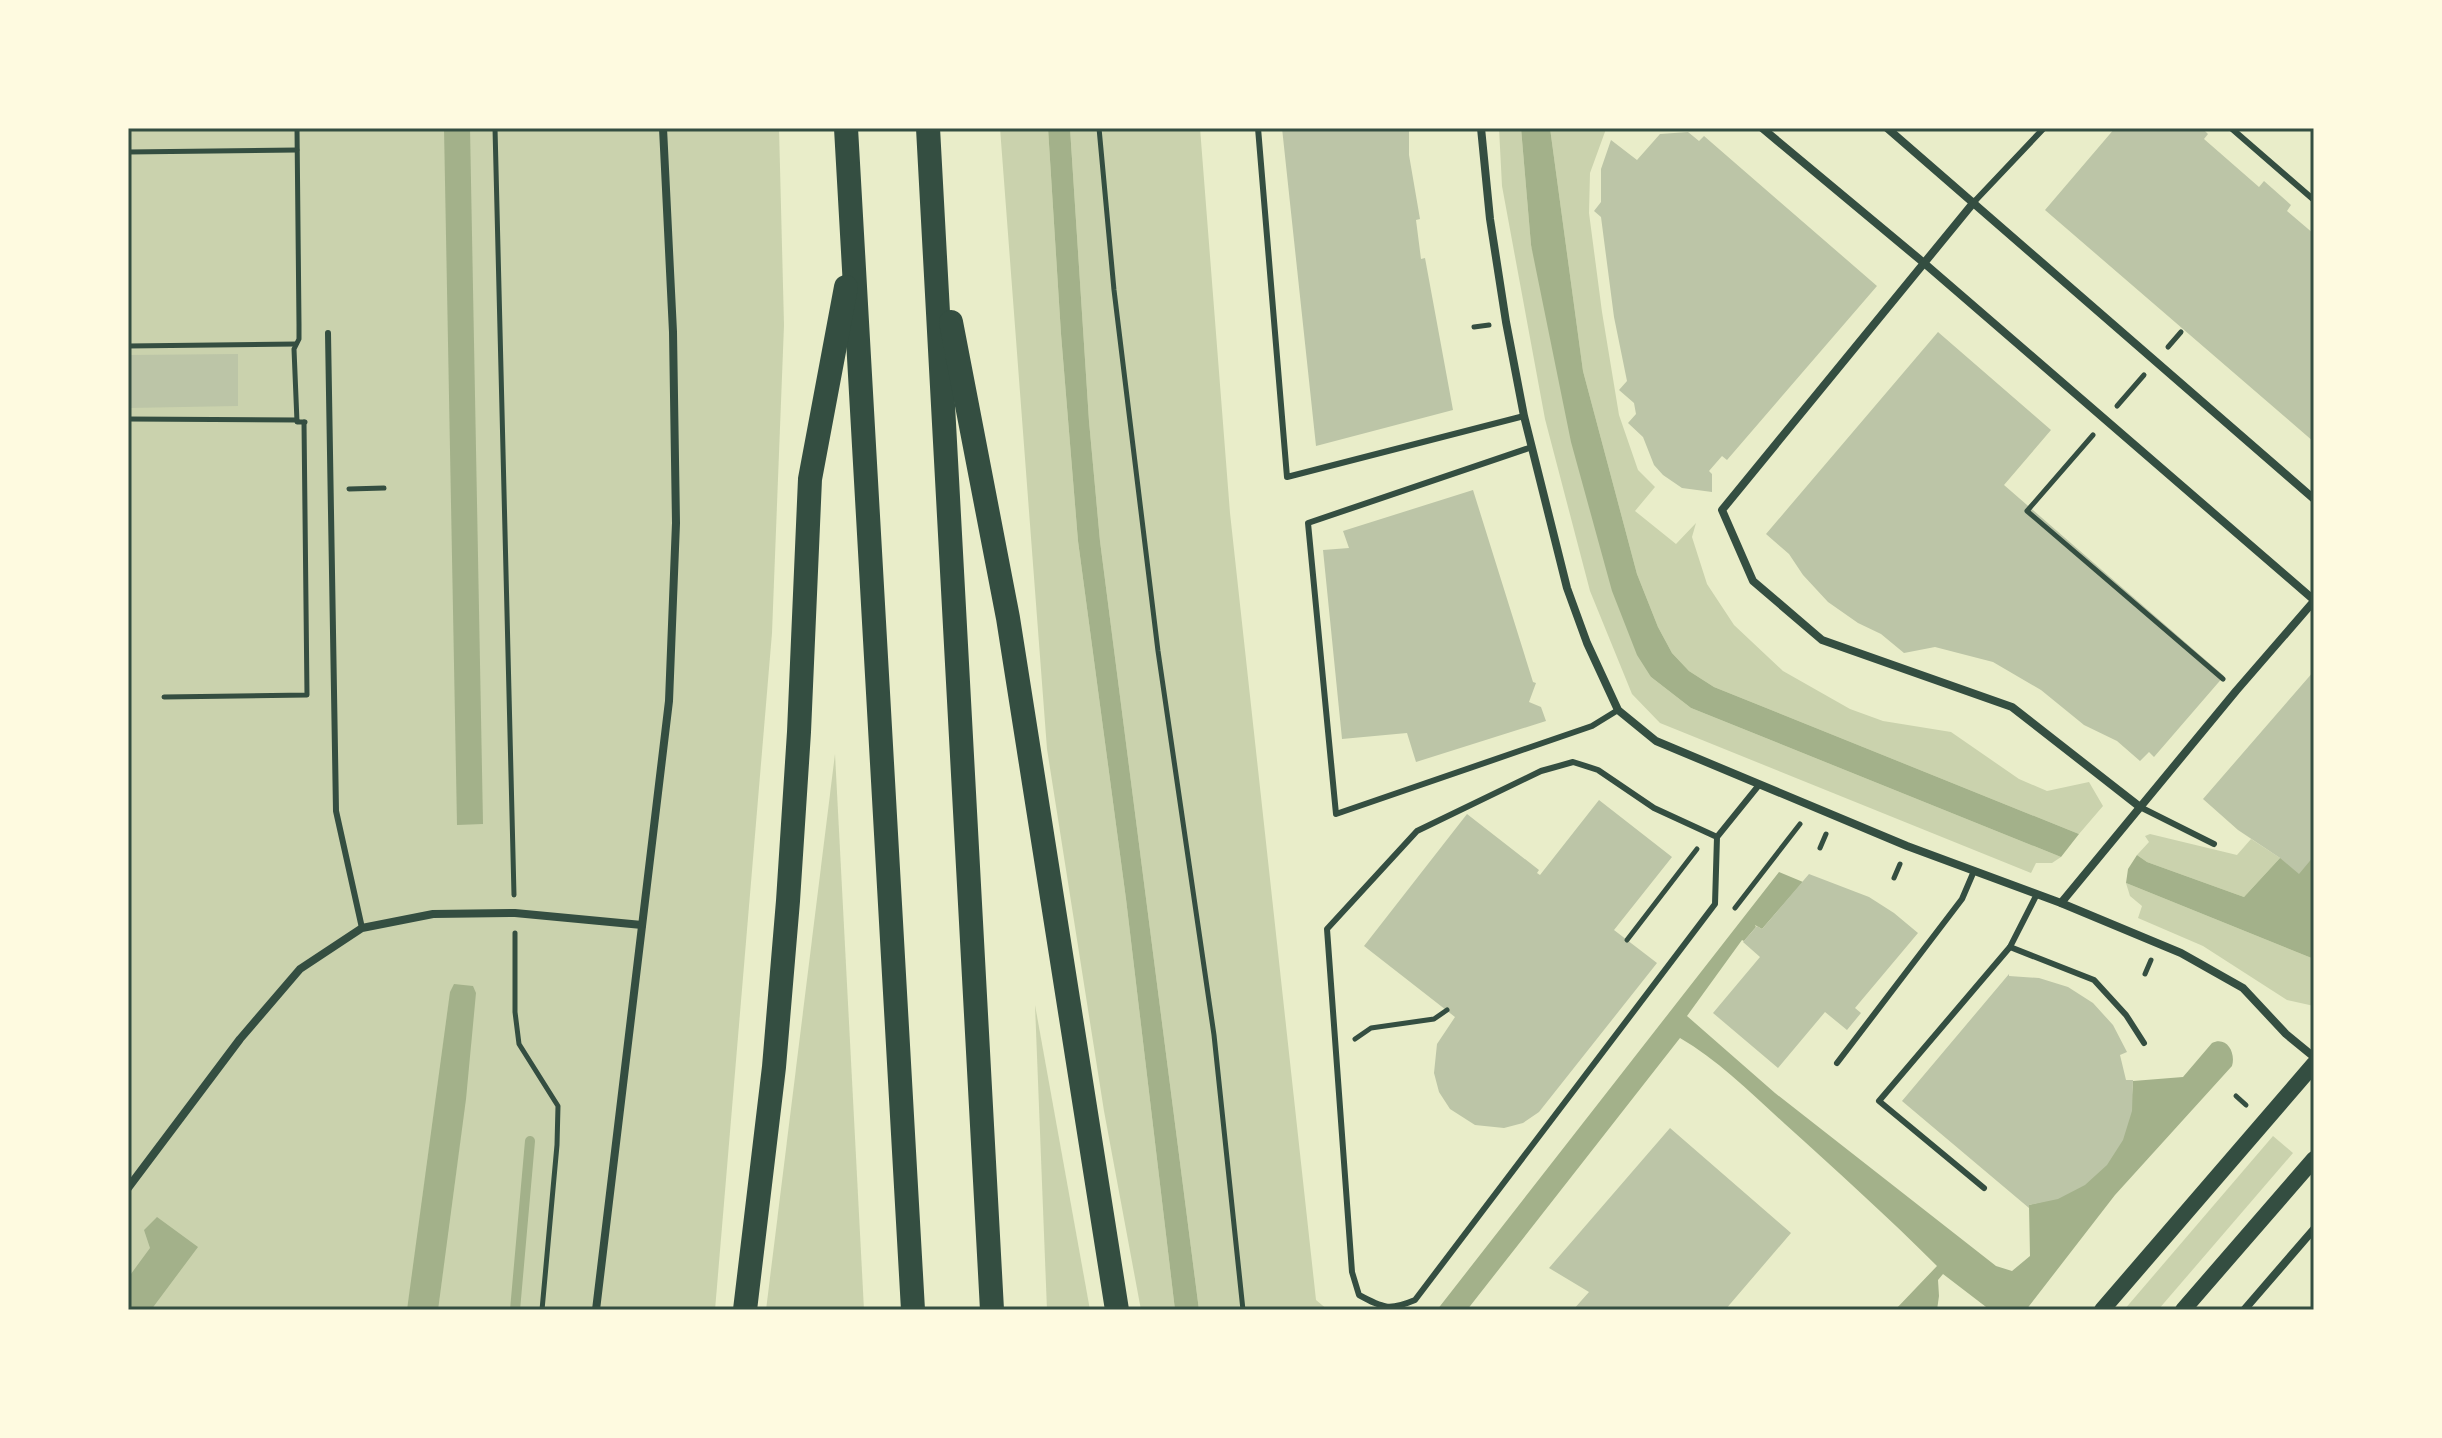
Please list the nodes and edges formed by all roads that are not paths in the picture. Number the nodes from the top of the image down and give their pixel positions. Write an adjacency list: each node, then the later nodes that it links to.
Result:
1 (663, 128): 28 (street)
2 (846, 128): 13 (highway)
3 (928, 128): 12 (highway)
4 (1258, 128): 16 (lane)
5 (1481, 128): 16 (street)
6 (1762, 128): 14 (street)
7 (1887, 128): 11 (street)
8 (2044, 128): 11 (lane)
9 (2231, 128): 10 (lane)
10 (2314, 200)
11 (1974, 202): 14 (street); 18 (street)
12 (933, 233): 42 (highway); 43 (highway)
13 (853, 249): 40 (highway); 41 (highway)
14 (1924, 263): 19 (street); 22 (street)
15 (328, 333): 29 (lane)
16 (1524, 416): 17 (street)
17 (1532, 447): 20 (street); 20 (lane)
18 (2314, 499)
19 (2314, 601): 22 (street)
20 (1618, 710): 21 (street)
21 (1759, 785): 23 (lane); 25 (street)
22 (2140, 807): 24 (lane); 27 (street)
23 (1717, 837): 23 (lane)
24 (2214, 844)
25 (1974, 871): 26 (street); 33 (lane)
26 (2037, 894): 27 (street); 30 (lane)
27 (2061, 903): 32 (street)
28 (642, 925): 29 (street); 39 (street)
29 (362, 928): 36 (street)
30 (2010, 947): 31 (lane); 37 (lane)
31 (2144, 1043)
32 (2314, 1057)
33 (1837, 1063)
34 (2314, 1064): 44 (main road)
35 (2314, 1159): 45 (main road)
36 (128, 1188)
37 (1984, 1188)
38 (2314, 1229): 46 (street)
39 (596, 1310)
40 (745, 1310)
41 (913, 1310)
42 (992, 1310)
43 (1117, 1310)
44 (2102, 1310)
45 (2183, 1310)
46 (2244, 1310)

